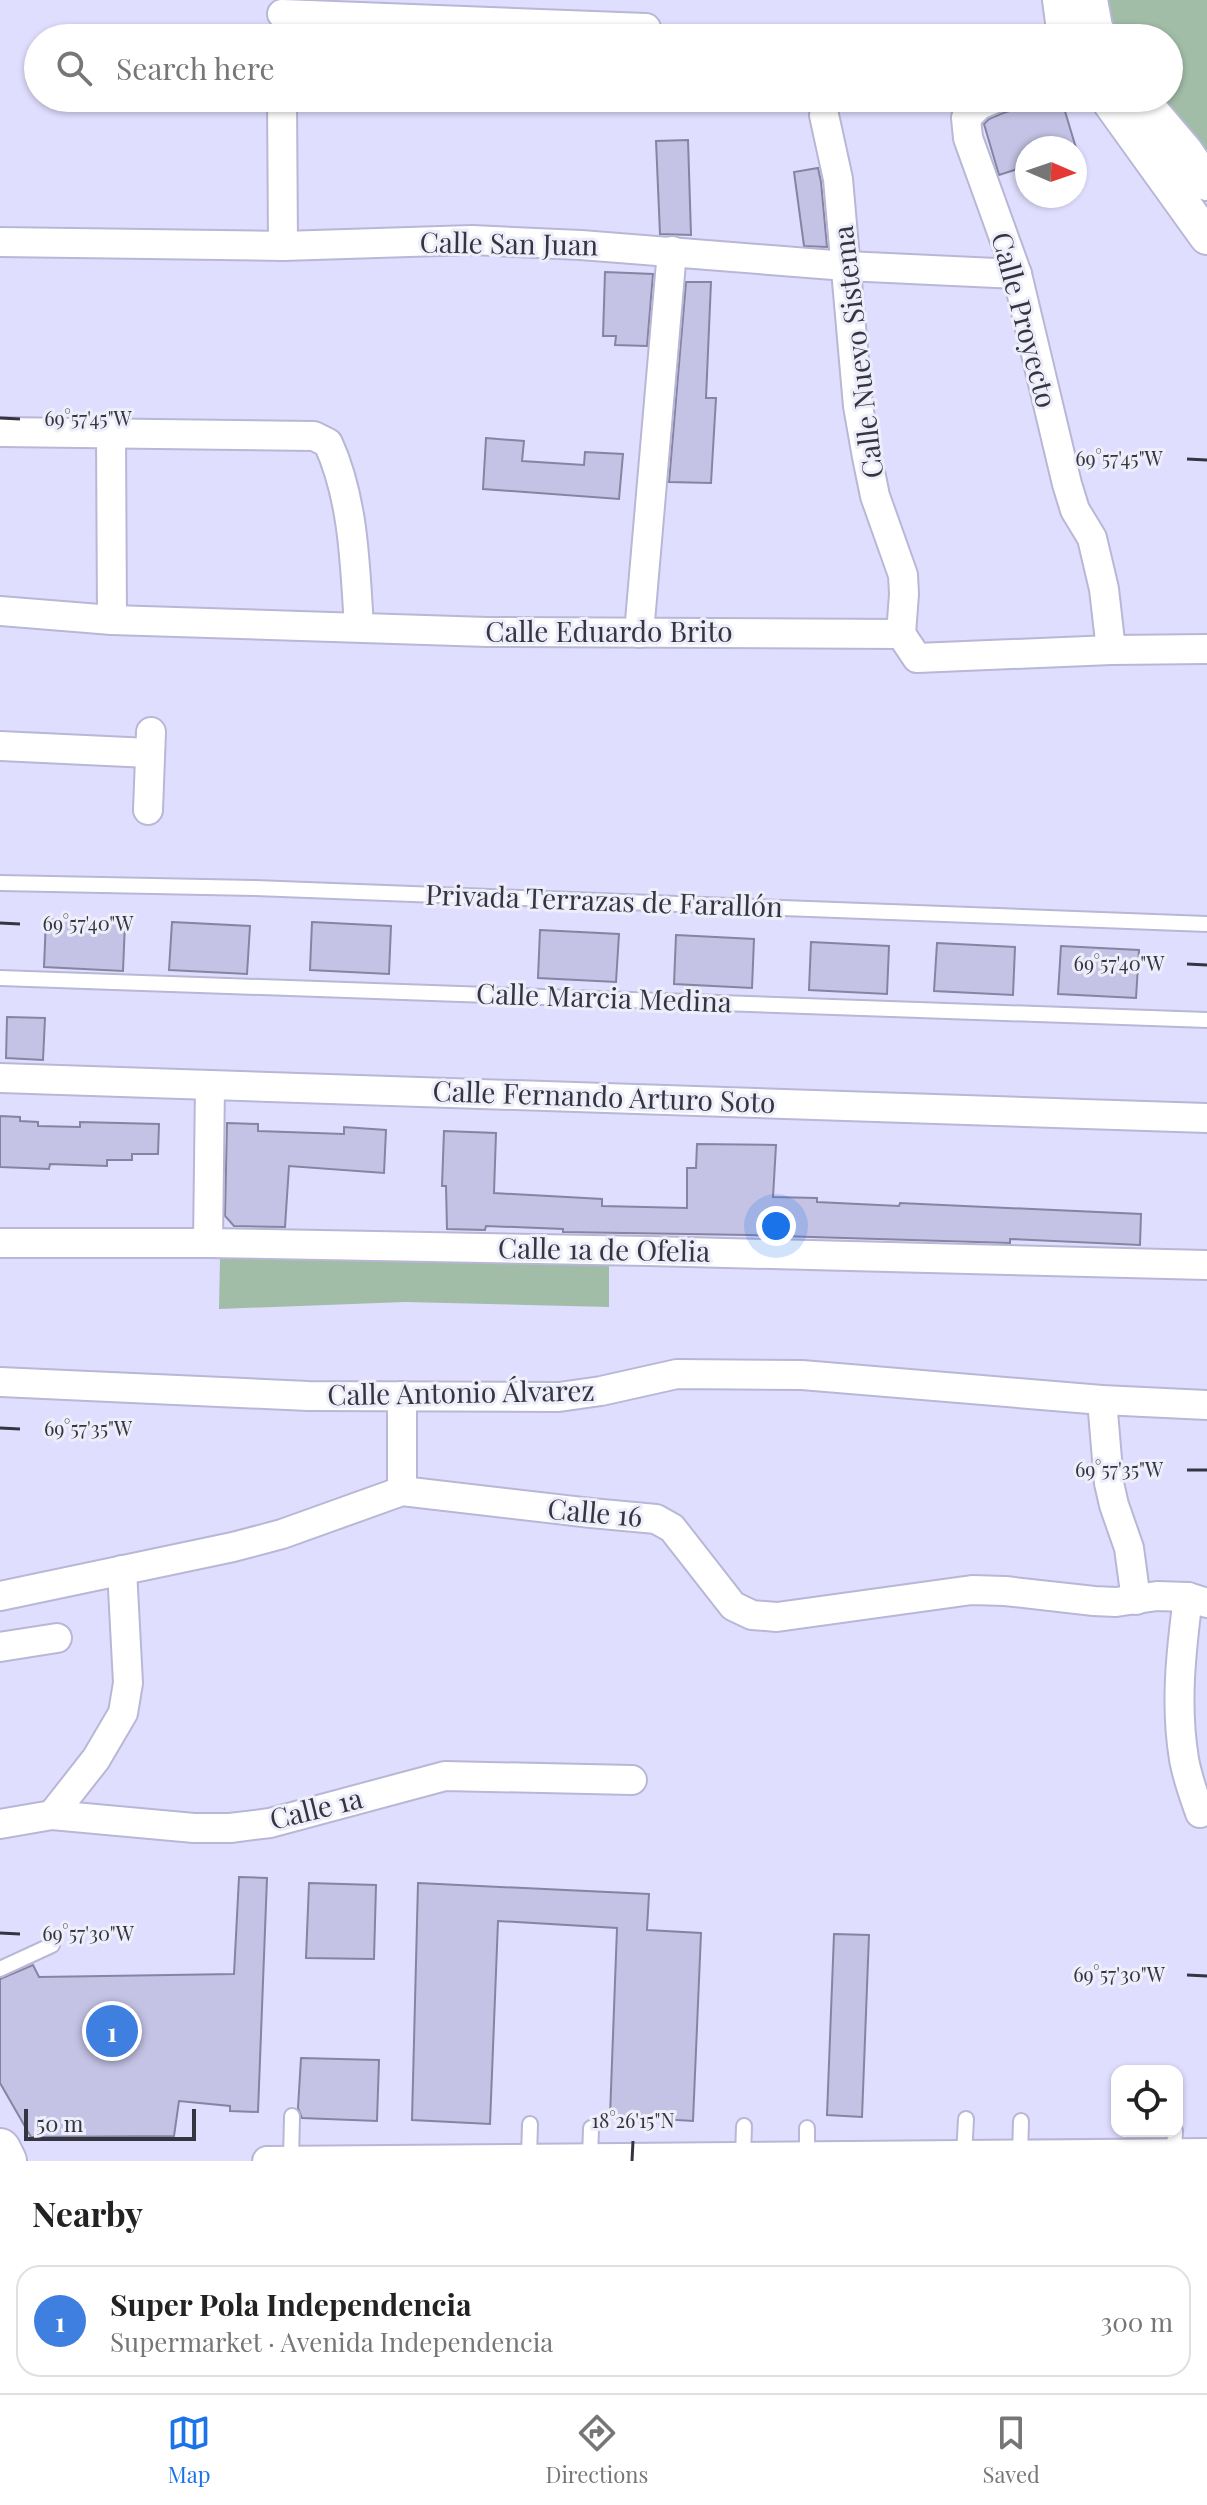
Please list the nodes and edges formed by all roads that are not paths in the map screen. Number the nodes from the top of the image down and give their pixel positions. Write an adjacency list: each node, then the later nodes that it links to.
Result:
1 (1060, 0): 5 (street)
2 (1090, 0): 6 (street)
3 (282, 17): 4 (street)
4 (632, 19)
5 (1064, 24)
6 (1094, 24)
7 (282, 112): 15 (street)
8 (972, 112): 18 (street, Calle Proyecto)
9 (1117, 112): 13 (street)
10 (1152, 112): 12 (street)
11 (824, 115): 17 (street, Calle Nuevo Sistema)
12 (1207, 183)
13 (1207, 237)
14 (0, 242): 15 (street, Calle San Juan)
15 (283, 246): 16 (street, Calle San Juan)
16 (672, 251): 17 (street, Calle San Juan); 24 (street)
17 (846, 266): 18 (street, Calle San Juan); 25 (street, Calle Nuevo Sistema)
18 (1017, 274): 27 (street, Calle Proyecto)
19 (0, 432): 20 (street)
20 (111, 433): 22 (street); 23 (street)
21 (0, 611): 22 (street, Calle Eduardo Brito)
22 (112, 620): 23 (street, Calle Eduardo Brito)
23 (359, 627): 24 (street, Calle Eduardo Brito)
24 (639, 633): 25 (street, Calle Eduardo Brito)
25 (901, 634): 27 (street)
26 (1207, 649): 27 (street)
27 (1111, 650)
28 (0, 746): 29 (street)
29 (148, 810)
30 (0, 883): 31 (lane, Privada Terrazas de Farallón)
31 (1207, 924)
32 (0, 978): 33 (lane, Calle Marcia Medina)
33 (1207, 1020)
34 (0, 1078): 35 (street, Calle Fernando Arturo Soto)
35 (210, 1085): 36 (street, Calle Fernando Arturo Soto); 38 (street)
36 (1207, 1118)
37 (0, 1243): 38 (street, Calle 1a de Ofelia)
38 (208, 1243): 39 (street, Calle 1a de Ofelia)
39 (1207, 1265)
40 (0, 1382): 41 (street, Calle Antonio Álvarez)
41 (402, 1396): 42 (street, Calle Antonio Álvarez); 44 (street)
42 (1102, 1400): 43 (street, Calle Antonio Álvarez); 47 (street)
43 (1207, 1405)
44 (402, 1491): 45 (street, Calle 16); 47 (street, Calle 16)
45 (122, 1570): 46 (street, Calle 16); 53 (street)
46 (0, 1596)
47 (1136, 1600): 48 (street, Calle 16)
48 (1197, 1600): 52 (street)
49 (57, 1638): 50 (street)
50 (0, 1647)
51 (632, 1780): 53 (street, Calle 1a)
52 (1200, 1813)
53 (52, 1815): 54 (street, Calle 1a)
54 (0, 1824)
55 (52, 1945): 56 (lane)
56 (0, 1969)
57 (292, 2116): 73 (lane)
58 (966, 2119): 67 (lane)
59 (1021, 2121): 68 (lane)
60 (530, 2124): 71 (lane)
61 (744, 2126): 69 (lane)
62 (591, 2128): 72 (lane)
63 (807, 2128): 70 (lane)
64 (1174, 2142): 66 (street); 68 (street)
65 (0, 2149): 74 (main road)
66 (1207, 2153)
67 (964, 2155): 68 (street); 70 (street)
68 (1020, 2155)
69 (743, 2156): 70 (street); 72 (street)
70 (807, 2156)
71 (529, 2158): 72 (street); 73 (street)
72 (590, 2158)
73 (279, 2160)
74 (6, 2161)

